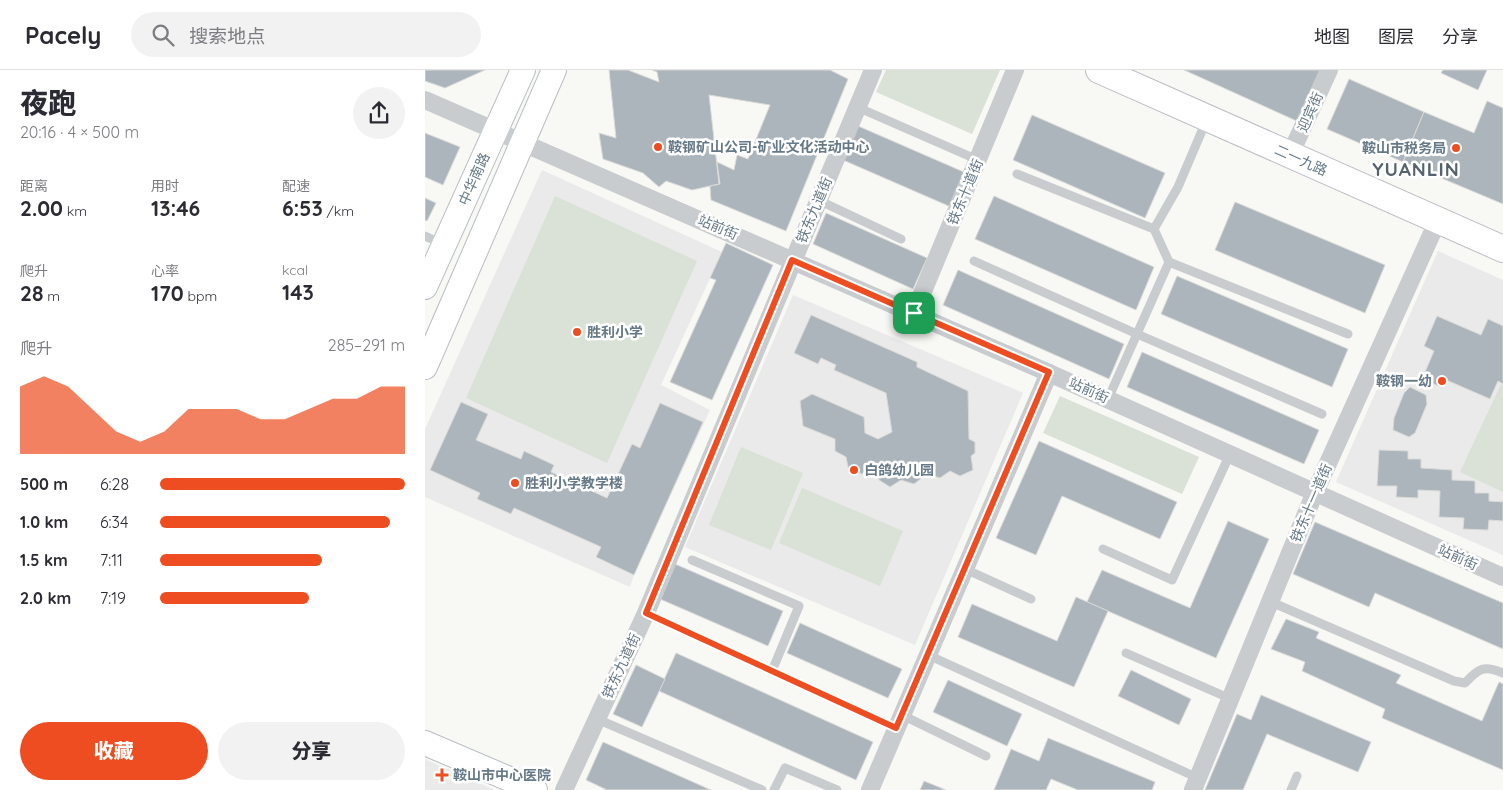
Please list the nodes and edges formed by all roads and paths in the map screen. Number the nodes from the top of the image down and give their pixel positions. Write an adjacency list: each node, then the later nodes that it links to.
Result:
1 (523, 70): 10 (main road, 中华南路)
2 (554, 70): 11 (main road)
3 (873, 70): 8 (street, 铁东九道街)
4 (1015, 70): 13 (street, 铁东十道街)
5 (1099, 70): 9 (main road, 二一九路)
6 (1329, 70): 12 (street, 迎宾街)
7 (425, 100): 10 (street, 站前街)
8 (857, 107): 13 (lane); 15 (street, 铁东九道街)
9 (1207, 118): 12 (main road, 二一九路); 17 (lane)
10 (496, 132): 11 (street, 站前街); 19 (main road, 中华南路)
11 (523, 143): 21 (street, 站前街); 28 (main road)
12 (1290, 155): 16 (main road, 二一九路)
13 (978, 160): 25 (street, 铁东十道街)
14 (1017, 174): 17 (lane)
15 (818, 200): 18 (lane); 21 (street, 铁东九道街)
16 (1438, 220): 20 (main road, 二一九路); 33 (street, 铁东十一道街)
17 (1153, 229): 23 (lane)
18 (901, 238)
19 (435, 240): 24 (main road, 中华南路)
20 (1503, 249)
21 (792, 260): 25 (street, 站前街); 40 (street, 铁东九道街)
22 (974, 261): 26 (lane)
23 (1169, 262): 26 (lane); 27 (lane)
24 (425, 287)
25 (914, 313): 29 (street, 站前街)
26 (1137, 334): 30 (lane); 31 (lane)
27 (1348, 334)
28 (425, 367)
29 (1049, 372): 30 (street, 站前街); 36 (street)
30 (1108, 399): 32 (street, 站前街)
31 (1321, 414)
32 (1231, 454): 33 (street, 站前街); 34 (lane)
33 (1315, 492): 37 (street, 站前街); 39 (street, 铁东十一道街)
34 (1103, 549)
35 (692, 560): 43 (lane)
36 (965, 569): 38 (lane); 42 (street)
37 (1503, 577)
38 (1031, 599)
39 (1271, 602): 44 (lane); 45 (street, 铁东十一道街)
40 (646, 613): 43 (lane); 46 (street, 铁东九道街)
41 (1126, 653): 45 (lane)
42 (927, 655): 47 (street); 51 (lane)
43 (772, 671): 47 (lane)
44 (1503, 673)
45 (1231, 699): 51 (street, 铁东十一道街)
46 (597, 719): 53 (street, 铁东九道街); 54 (lane)
47 (899, 722): 49 (lane); 57 (street)
48 (425, 743): 52 (main road)
49 (986, 756)
50 (1297, 776): 58 (lane)
51 (1196, 784)
52 (535, 790)
53 (564, 790)
54 (762, 790)
55 (774, 790): 56 (lane)
56 (837, 790)
57 (870, 790)
58 (1291, 790)

